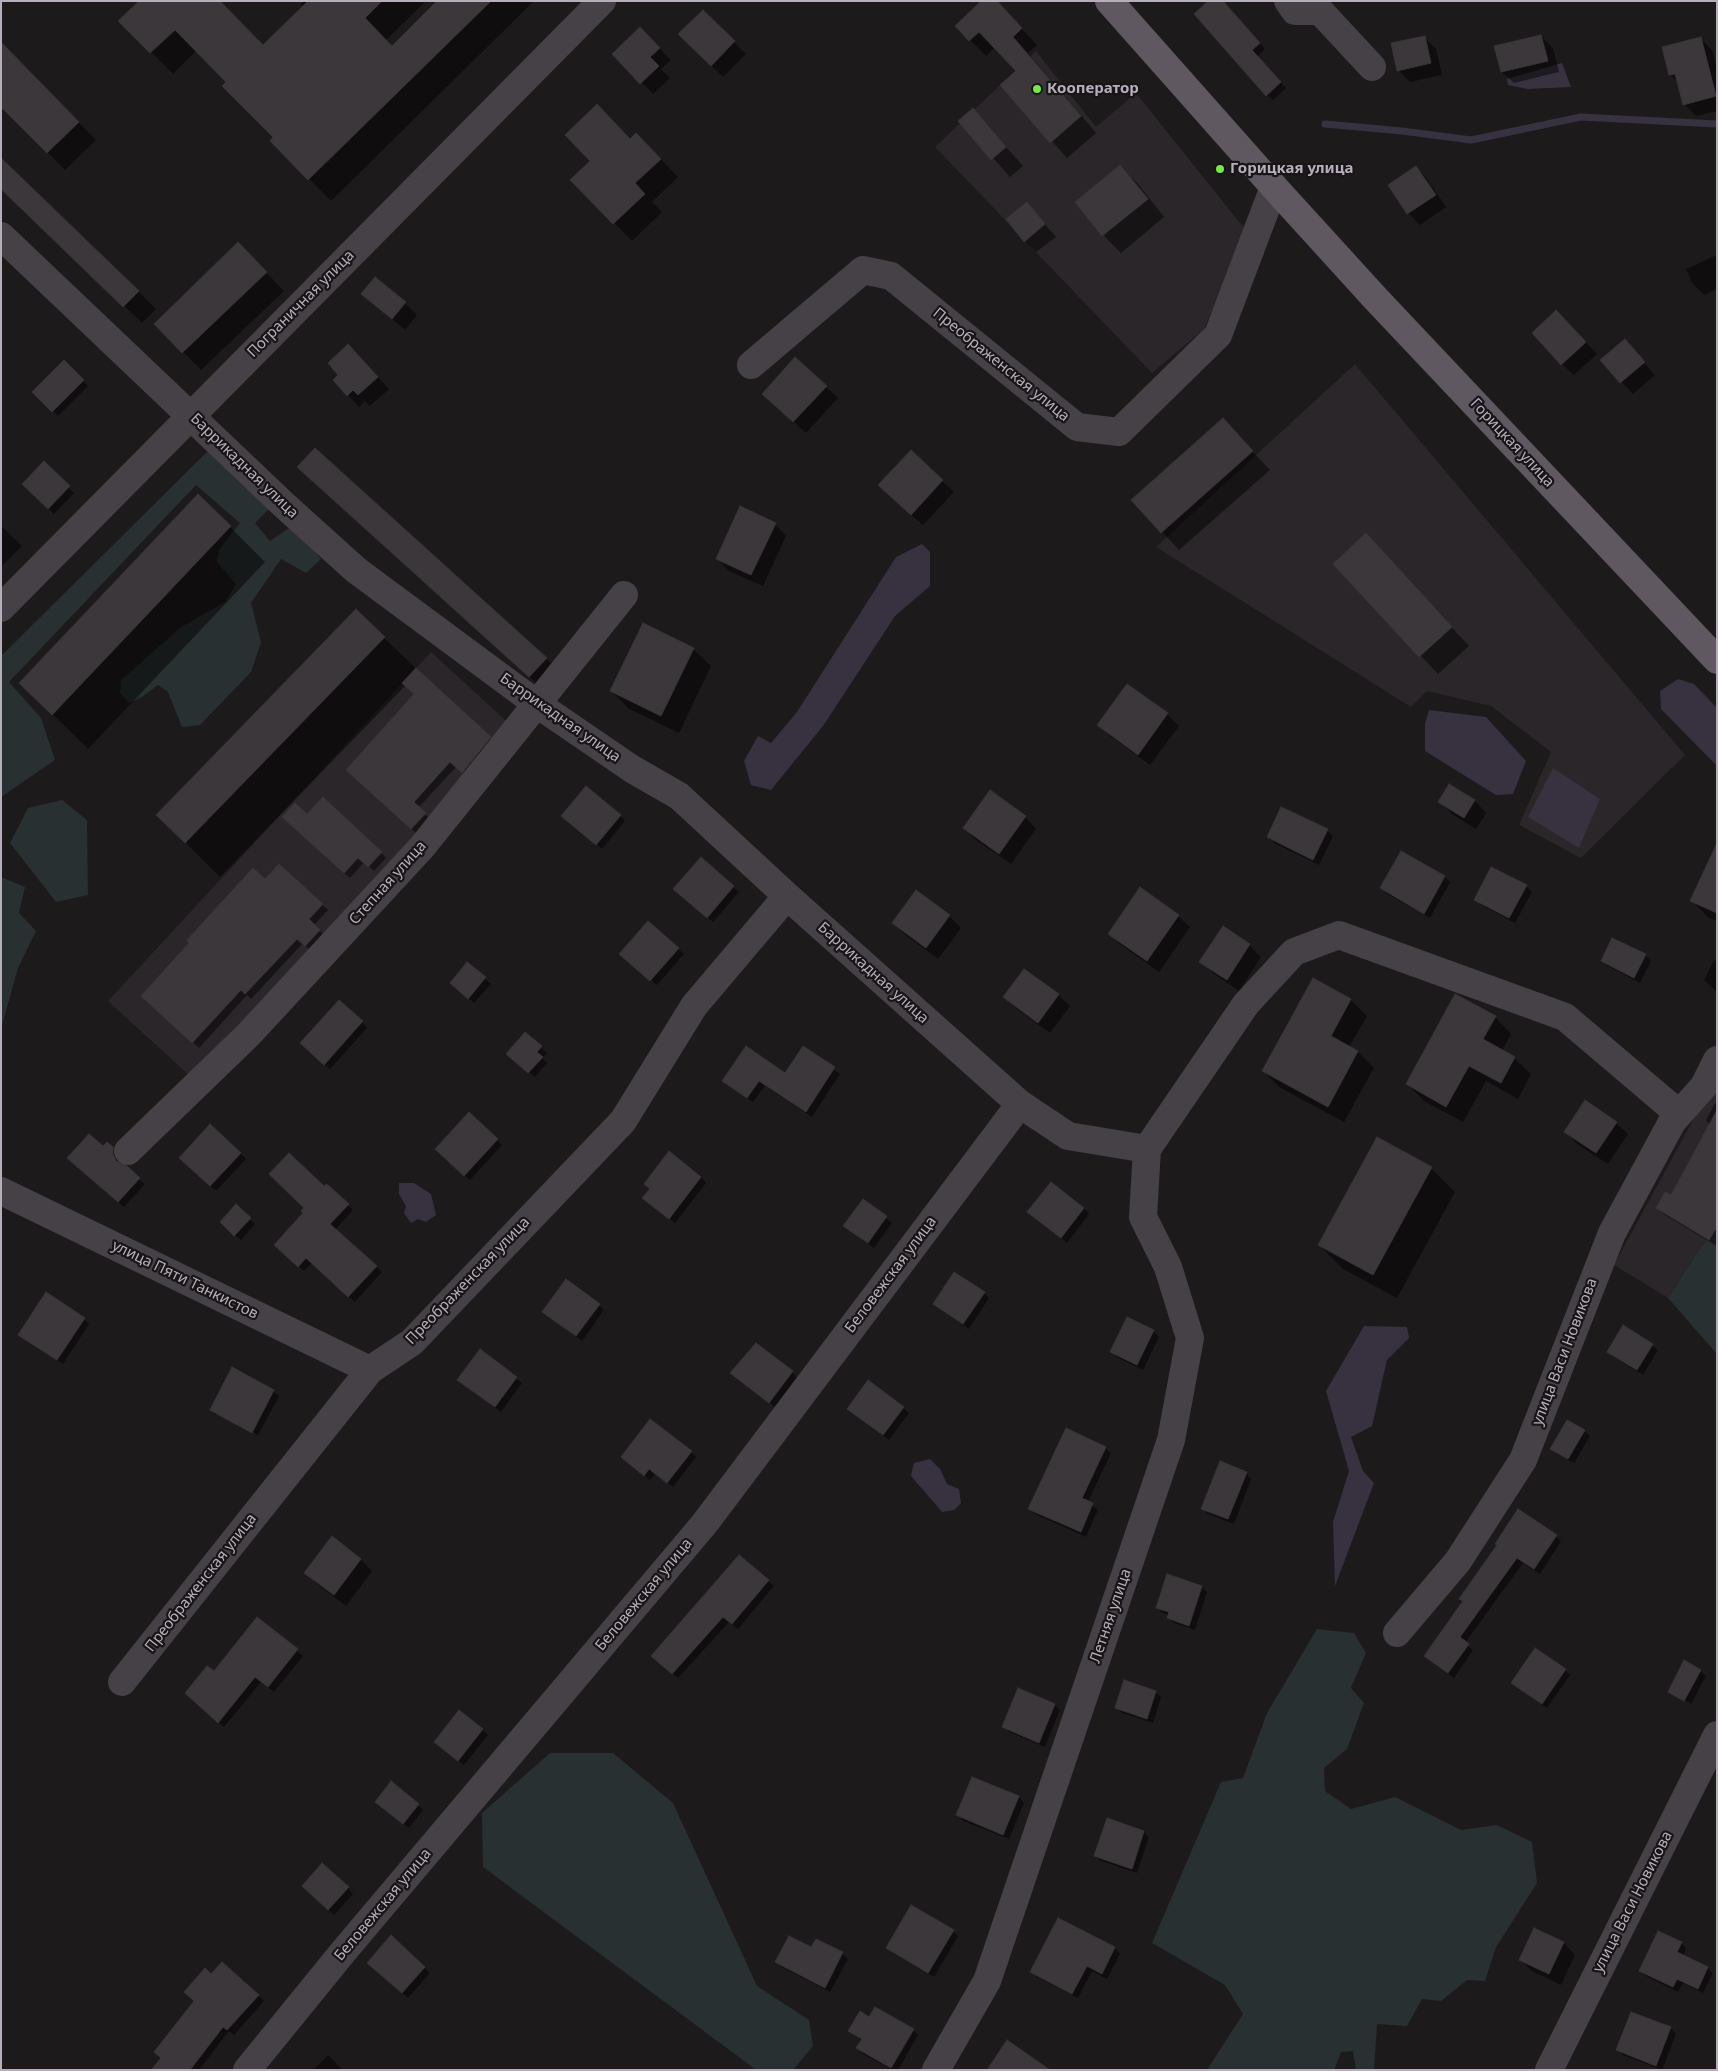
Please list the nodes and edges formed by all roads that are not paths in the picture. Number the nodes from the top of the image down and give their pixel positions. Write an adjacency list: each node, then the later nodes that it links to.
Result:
1 (602, 1): 8 (street, Пограничная улица)
2 (1109, 1): 5 (main road, Горицкая улица)
3 (1288, 1): 4 (street)
4 (1372, 67)
5 (1274, 188): 7 (street, Преображенская улица); 11 (main road, Горицкая улица)
6 (1, 236): 8 (street, Баррикадная улица)
7 (751, 365)
8 (190, 415): 10 (street, Пограничная улица); 12 (street, Баррикадная улица)
9 (624, 595): 12 (street, Степная улица)
10 (1, 608)
11 (1717, 660)
12 (537, 704): 13 (street, Баррикадная улица); 18 (street, Степная улица)
13 (787, 896): 15 (street, Баррикадная улица); 20 (street, Преображенская улица)
14 (1717, 1060): 16 (street, улица Васи Новикова)
15 (1020, 1104): 17 (street, Баррикадная улица); 24 (street, Беловежская улица)
16 (1678, 1113): 17 (street); 21 (street, улица Васи Новикова)
17 (1147, 1149): 25 (street, Летняя улица)
18 (128, 1151)
19 (1, 1191): 20 (street, улица Пяти Танкистов)
20 (370, 1370): 22 (street, Преображенская улица)
21 (1397, 1633)
22 (122, 1682)
23 (1717, 1735): 26 (street, улица Васи Новикова)
24 (247, 2070)
25 (936, 2070)
26 (1550, 2070)

